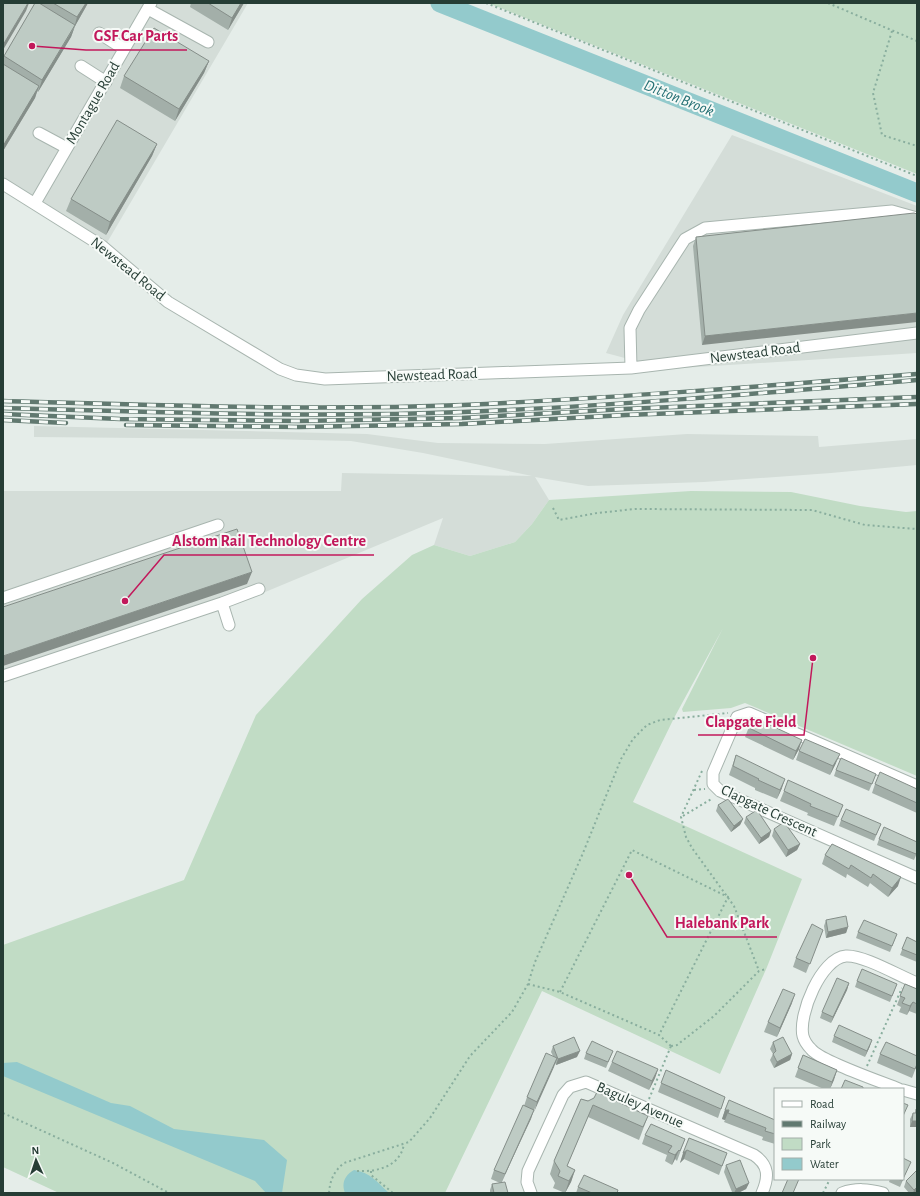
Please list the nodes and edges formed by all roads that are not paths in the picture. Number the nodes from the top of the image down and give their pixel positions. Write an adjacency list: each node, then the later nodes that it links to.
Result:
1 (149, 6): 3 (street); 4 (street, Montague Road)
2 (99, 33): 4 (street)
3 (208, 42)
4 (124, 49): 6 (street, Montague Road)
5 (81, 66): 6 (street)
6 (106, 82): 8 (street, Montague Road)
7 (39, 132): 8 (street)
8 (67, 148): 10 (street, Montague Road)
9 (3, 184): 10 (street, Newstead Road)
10 (35, 203): 13 (street, Newstead Road)
11 (917, 218): 13 (street)
12 (917, 334): 13 (street, Newstead Road)
13 (632, 368)
14 (218, 525): 16 (street)
15 (259, 589): 17 (street)
16 (3, 598)
17 (222, 603): 18 (street); 19 (street)
18 (229, 625)
19 (3, 676)
20 (917, 786): 21 (street, Clapgate Crescent)
21 (917, 878)
22 (917, 983): 23 (street)
23 (897, 1088)
24 (904, 1090): 25 (street)
25 (917, 1094)
26 (531, 1193): 27 (street, Baguley Avenue)
27 (762, 1193)
28 (842, 1193): 29 (street)
29 (883, 1193)

